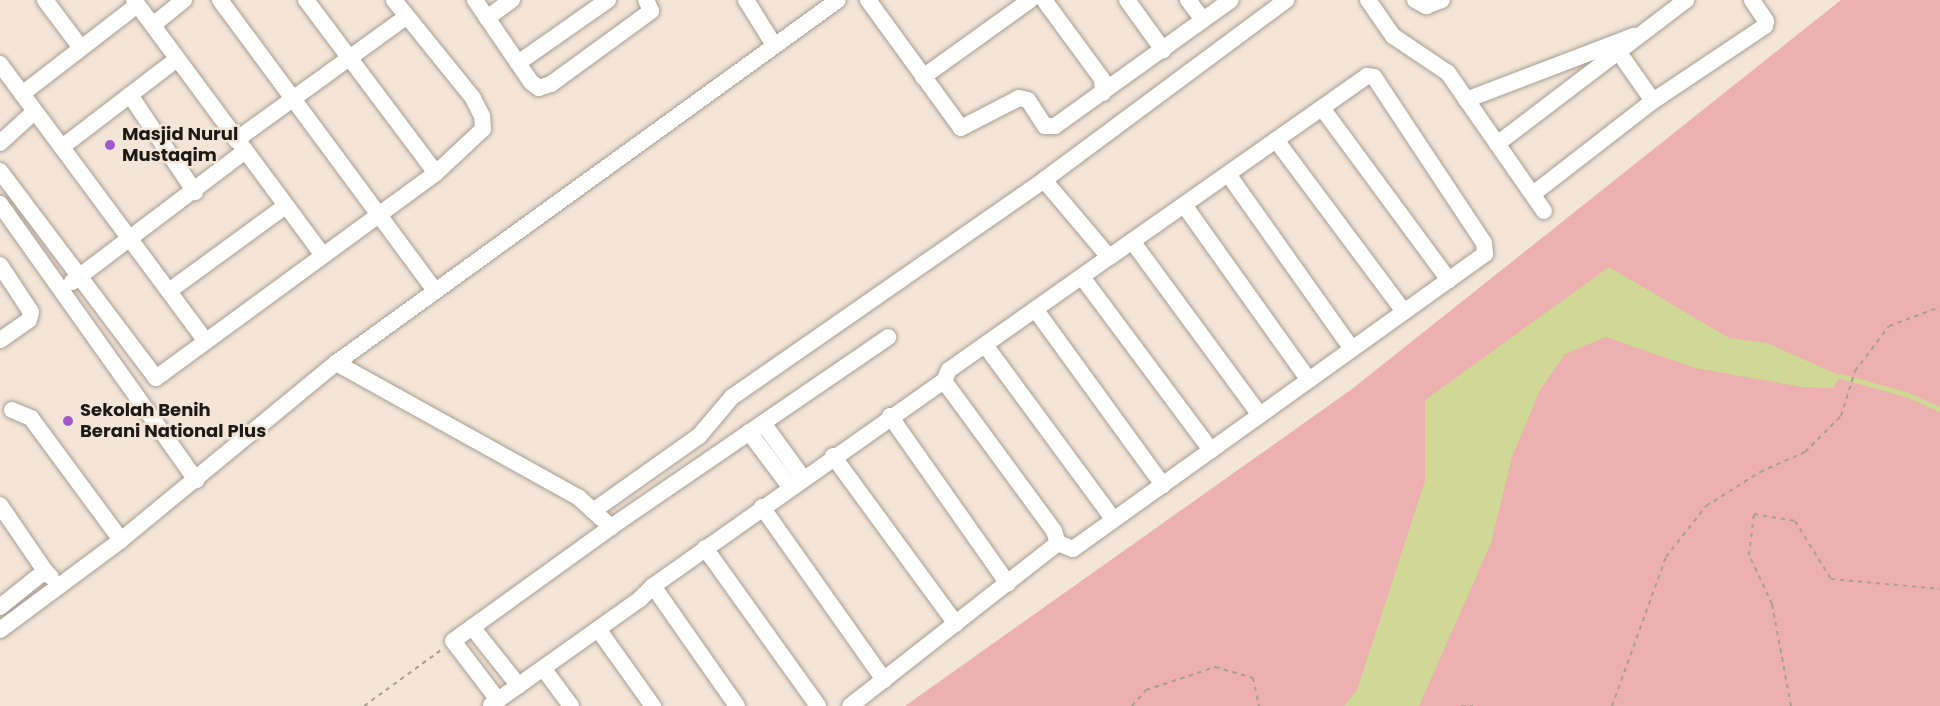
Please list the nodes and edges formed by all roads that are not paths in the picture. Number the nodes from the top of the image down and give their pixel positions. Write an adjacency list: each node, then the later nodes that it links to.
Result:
1 (45, 0): 31 (street)
2 (184, 0): 28 (street)
3 (220, 0): 42 (street)
4 (306, 0): 34 (street)
5 (394, 0): 25 (street)
6 (475, 0): 26 (street)
7 (512, 0): 26 (street)
8 (608, 0): 36 (street)
9 (646, 0): 36 (street)
10 (746, 0): 30 (street)
11 (838, 0): 30 (street)
12 (868, 0): 38 (street)
13 (1030, 0): 38 (street)
14 (1044, 0): 39 (street)
15 (1127, 0): 32 (street)
16 (1188, 0): 27 (street)
17 (1232, 0): 27 (street)
18 (1286, 0): 55 (street)
19 (1368, 0): 43 (street)
20 (1415, 0): 21 (street)
21 (1442, 0)
22 (1686, 0): 29 (street)
23 (1752, 0): 44 (street)
24 (135, 2): 28 (street); 31 (street)
25 (406, 17): 34 (street); 53 (street)
26 (487, 18): 36 (street)
27 (1203, 20): 32 (street)
28 (153, 25): 35 (street)
29 (1643, 33): 33 (street); 43 (street)
30 (774, 45): 71 (street)
31 (81, 48): 40 (street)
32 (1163, 50): 39 (street)
33 (1620, 54): 44 (street); 49 (street)
34 (350, 57): 42 (street); 53 (street)
35 (177, 59): 41 (street); 50 (street)
36 (518, 63)
37 (0, 64): 40 (street)
38 (923, 77): 39 (street)
39 (1103, 93)
40 (22, 94): 46 (street)
41 (130, 95): 51 (street); 56 (street)
42 (292, 97): 50 (street); 62 (street)
43 (1466, 100): 49 (street)
44 (1653, 101): 57 (street)
45 (1322, 108): 47 (street); 70 (street); 70 (street)
46 (35, 111): 48 (street); 51 (street)
47 (1276, 140): 54 (street); 75 (street)
48 (0, 142)
49 (1497, 144): 57 (street)
50 (240, 146): 56 (street); 60 (street)
51 (62, 147): 63 (street)
52 (0, 171): 68 (street)
53 (436, 173): 62 (street)
54 (1228, 174): 59 (street); 80 (street)
55 (1044, 180): 66 (street); 95 (street)
56 (195, 192): 63 (street)
57 (1533, 194): 61 (street)
58 (0, 204): 72 (street)
59 (1184, 205): 64 (street); 82 (street)
60 (284, 207): 65 (street); 73 (street)
61 (1544, 211)
62 (378, 214): 65 (street); 71 (street)
63 (130, 238): 68 (street); 73 (street)
64 (1132, 241): 66 (street); 85 (street)
65 (322, 255): 78 (street)
66 (1109, 257): 69 (street)
67 (0, 265): 77 (street)
68 (78, 276): 72 (street); 78 (street)
69 (1082, 277): 74 (street); 88 (street)
70 (1449, 280): 75 (street)
71 (434, 289): 81 (street)
72 (62, 291): 90 (street)
73 (169, 291): 78 (street)
74 (1035, 309): 79 (street); 92 (street)
75 (1404, 312): 80 (street)
76 (888, 337): 87 (street)
77 (0, 340)
78 (206, 341)
79 (985, 345): 83 (street); 96 (street)
80 (1352, 349): 82 (street)
81 (336, 363): 90 (street); 95 (street)
82 (1309, 380): 85 (street)
83 (944, 381): 86 (street); 99 (street)
84 (12, 410): 98 (street)
85 (1260, 415): 88 (street)
86 (890, 416): 89 (street); 102 (street)
87 (756, 427): 91 (street); 97 (street)
88 (1211, 450): 92 (street)
89 (833, 456): 91 (street); 106 (street)
90 (196, 480): 98 (street)
91 (796, 482): 93 (street)
92 (1163, 484): 96 (street)
93 (762, 507): 100 (street); 111 (street)
94 (2, 511): 101 (street)
95 (593, 511): 97 (street)
96 (1114, 520): 99 (street)
97 (611, 527): 107 (street)
98 (121, 540): 103 (street)
99 (1058, 543): 102 (street)
100 (705, 548): 104 (street); 117 (street)
101 (45, 571): 103 (street); 105 (street)
102 (1008, 584): 106 (street)
103 (61, 586): 109 (street)
104 (653, 586): 108 (street); 116 (street)
105 (0, 607)
106 (956, 624): 111 (street)
107 (472, 627): 112 (street); 113 (street)
108 (598, 629): 110 (street); 115 (street)
109 (0, 630)
110 (543, 668): 112 (street); 114 (street)
111 (884, 680): 118 (street)
112 (519, 686): 113 (street)
113 (494, 703)
114 (571, 706)
115 (653, 706)
116 (737, 706)
117 (818, 706)
118 (850, 706)

